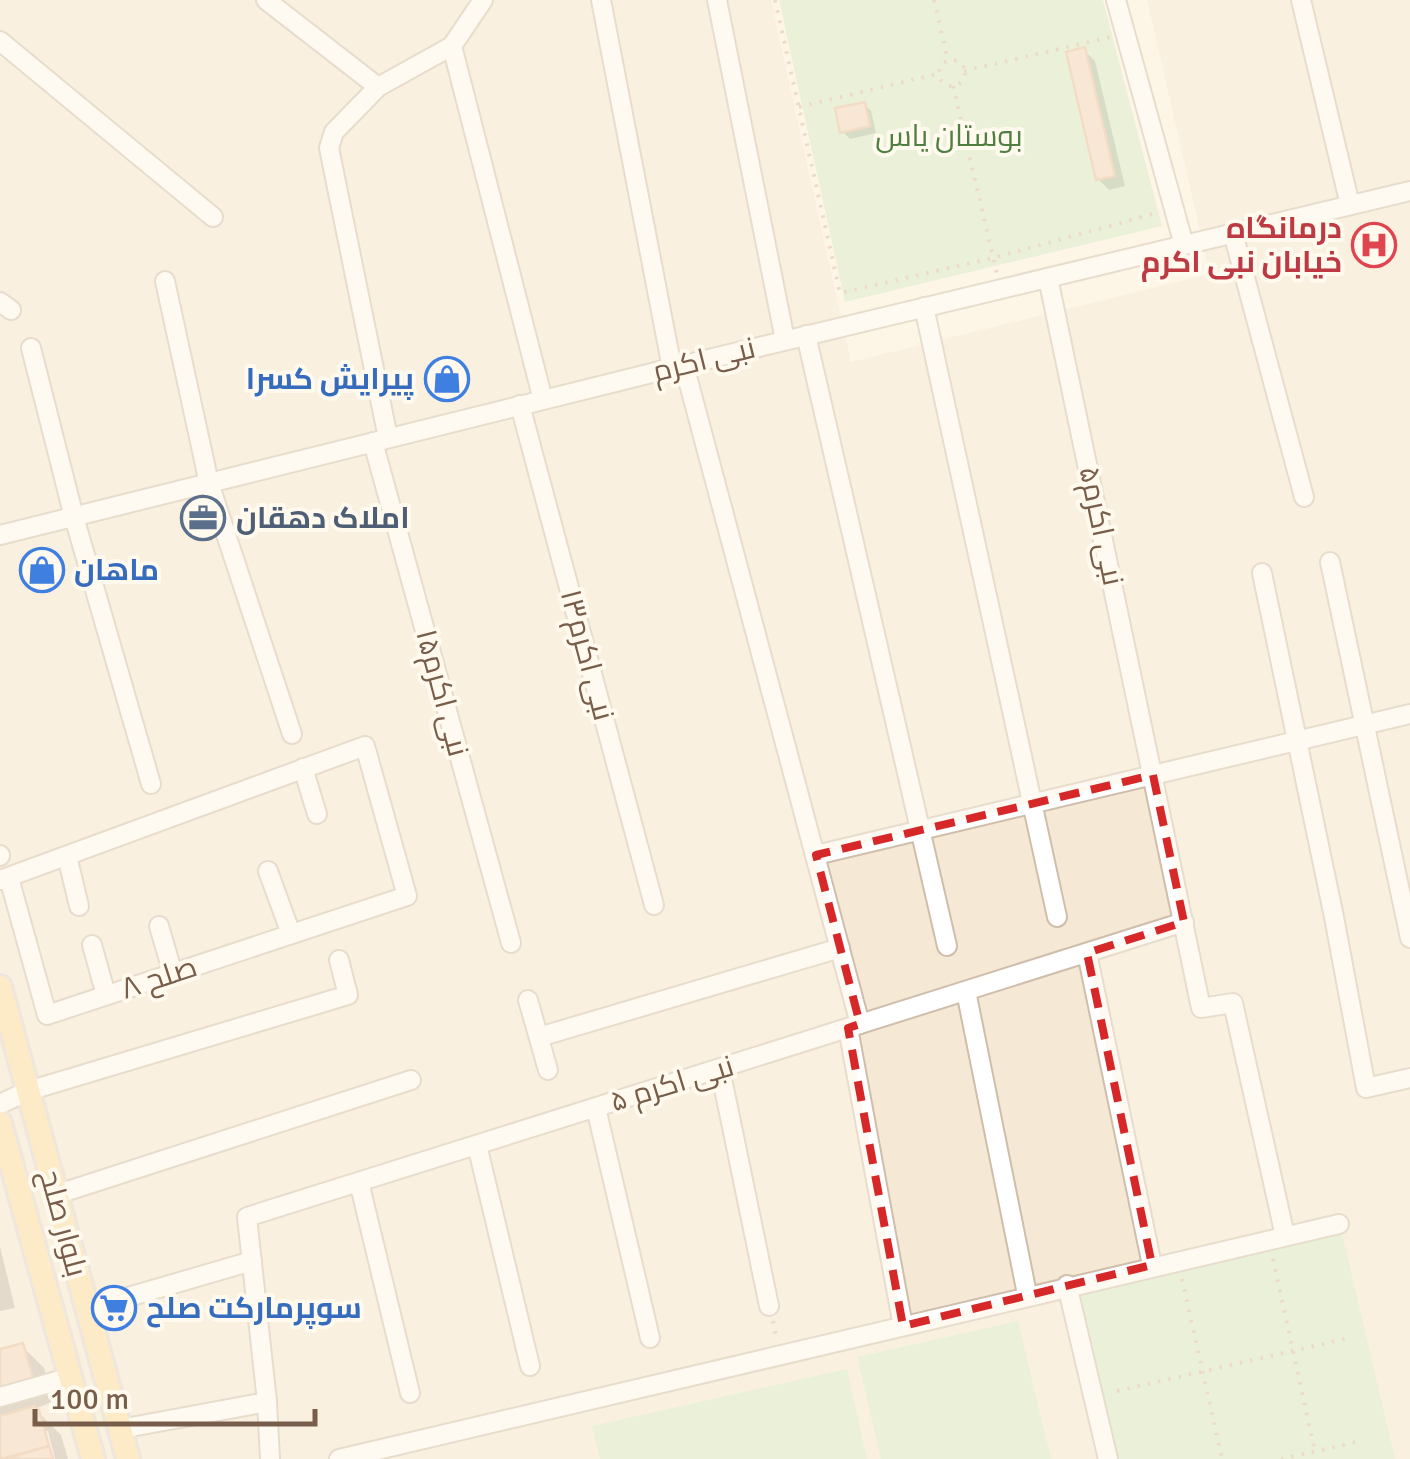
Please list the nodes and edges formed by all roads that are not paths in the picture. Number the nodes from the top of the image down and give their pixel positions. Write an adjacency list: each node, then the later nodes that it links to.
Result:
1 (266, 0): 9 (street)
2 (483, 0): 8 (street)
3 (601, 0): 21 (street)
4 (717, 0): 19 (street)
5 (1116, 0): 14 (street)
6 (1300, 0): 11 (street)
7 (0, 41): 12 (street)
8 (452, 46): 9 (street); 22 (street)
9 (378, 87): 24 (street, نبی اکرم۱۵)
10 (1410, 190): 11 (street, نبی اکرم)
11 (1350, 205): 13 (street, نبی اکرم)
12 (212, 217)
13 (1233, 233): 14 (street, نبی اکرم); 26 (street)
14 (1184, 245): 15 (street, نبی اکرم)
15 (1048, 278): 17 (street, نبی اکرم); 36 (street, نبی اکرم۵)
16 (165, 281): 25 (street)
17 (924, 307): 18 (street, نبی اکرم); 38 (street)
18 (806, 335): 19 (street, نبی اکرم); 40 (street)
19 (785, 340): 21 (street, نبی اکرم)
20 (31, 348): 27 (street)
21 (678, 366): 22 (street, نبی اکرم); 41 (street)
22 (543, 400): 23 (street, نبی اکرم)
23 (520, 405): 24 (street, نبی اکرم); 45 (street, نبی اکرم۱۳)
24 (380, 440): 25 (street, نبی اکرم); 52 (street, نبی اکرم۱۵)
25 (209, 483): 27 (street, نبی اکرم); 33 (street)
26 (1304, 496)
27 (74, 517): 28 (street, نبی اکرم); 37 (street)
28 (0, 535)
29 (1330, 562): 32 (street)
30 (1262, 573): 34 (street)
31 (1410, 714): 32 (street)
32 (1364, 725): 34 (street); 51 (street)
33 (292, 734)
34 (1298, 740): 36 (street); 67 (street)
35 (303, 768): 39 (street); 42 (street); 50 (street, ۸ صلح)
36 (1154, 774): 38 (street); 48 (street)
37 (151, 784)
38 (1034, 803): 40 (street); 47 (street)
39 (317, 814)
40 (921, 830): 41 (street); 54 (street)
41 (816, 854): 55 (street)
42 (66, 856): 44 (street); 46 (street)
43 (268, 870): 50 (street)
44 (4, 879): 61 (street, ۸ صلح)
45 (654, 905)
46 (80, 906)
47 (1057, 917)
48 (1184, 922): 56 (street, نبی اکرم ۵); 77 (street)
49 (160, 926): 58 (street)
50 (291, 934): 58 (street, ۸ صلح)
51 (1410, 938)
52 (511, 943)
53 (92, 946): 61 (street)
54 (947, 946)
55 (840, 948): 63 (street); 64 (street)
56 (1088, 953): 60 (street, نبی اکرم ۵); 79 (street)
57 (338, 960): 69 (street)
58 (173, 974): 61 (street, ۸ صلح)
59 (0, 987): 69 (main road, بلوار صلح)
60 (966, 991): 63 (street, نبی اکرم ۵); 81 (street)
61 (106, 995)
62 (528, 1000): 64 (street)
63 (854, 1026): 65 (street, نبی اکرم ۵); 84 (street)
64 (538, 1038): 66 (street)
65 (720, 1069): 71 (street, نبی اکرم ۵); 82 (street)
66 (548, 1070)
67 (1410, 1078)
68 (411, 1080): 75 (street)
69 (28, 1092): 70 (street); 75 (main road, بلوار صلح)
70 (0, 1104)
71 (596, 1108): 73 (street, نبی اکرم ۵); 85 (street)
72 (0, 1122): 87 (main road, بلوار صلح)
73 (477, 1145): 74 (street, نبی اکرم ۵); 86 (street)
74 (359, 1182): 78 (street, نبی اکرم ۵); 88 (street)
75 (55, 1195): 83 (main road, بلوار صلح)
76 (1339, 1224): 77 (street)
77 (1277, 1238): 79 (street)
78 (252, 1261): 83 (street); 90 (street, نبی اکرم ۵)
79 (1152, 1265): 80 (street)
80 (1066, 1285): 81 (street); 96 (street)
81 (1027, 1294): 84 (street)
82 (769, 1306)
83 (86, 1309): 91 (main road, بلوار صلح)
84 (904, 1326): 95 (street)
85 (650, 1338)
86 (530, 1366)
87 (71, 1377): 89 (street); 92 (main road, بلوار صلح)
88 (410, 1393)
89 (0, 1397)
90 (267, 1402): 91 (street); 94 (street, نبی اکرم ۵)
91 (120, 1429): 93 (main road, بلوار صلح)
92 (93, 1459)
93 (128, 1459)
94 (270, 1459)
95 (340, 1459)
96 (1108, 1459)

